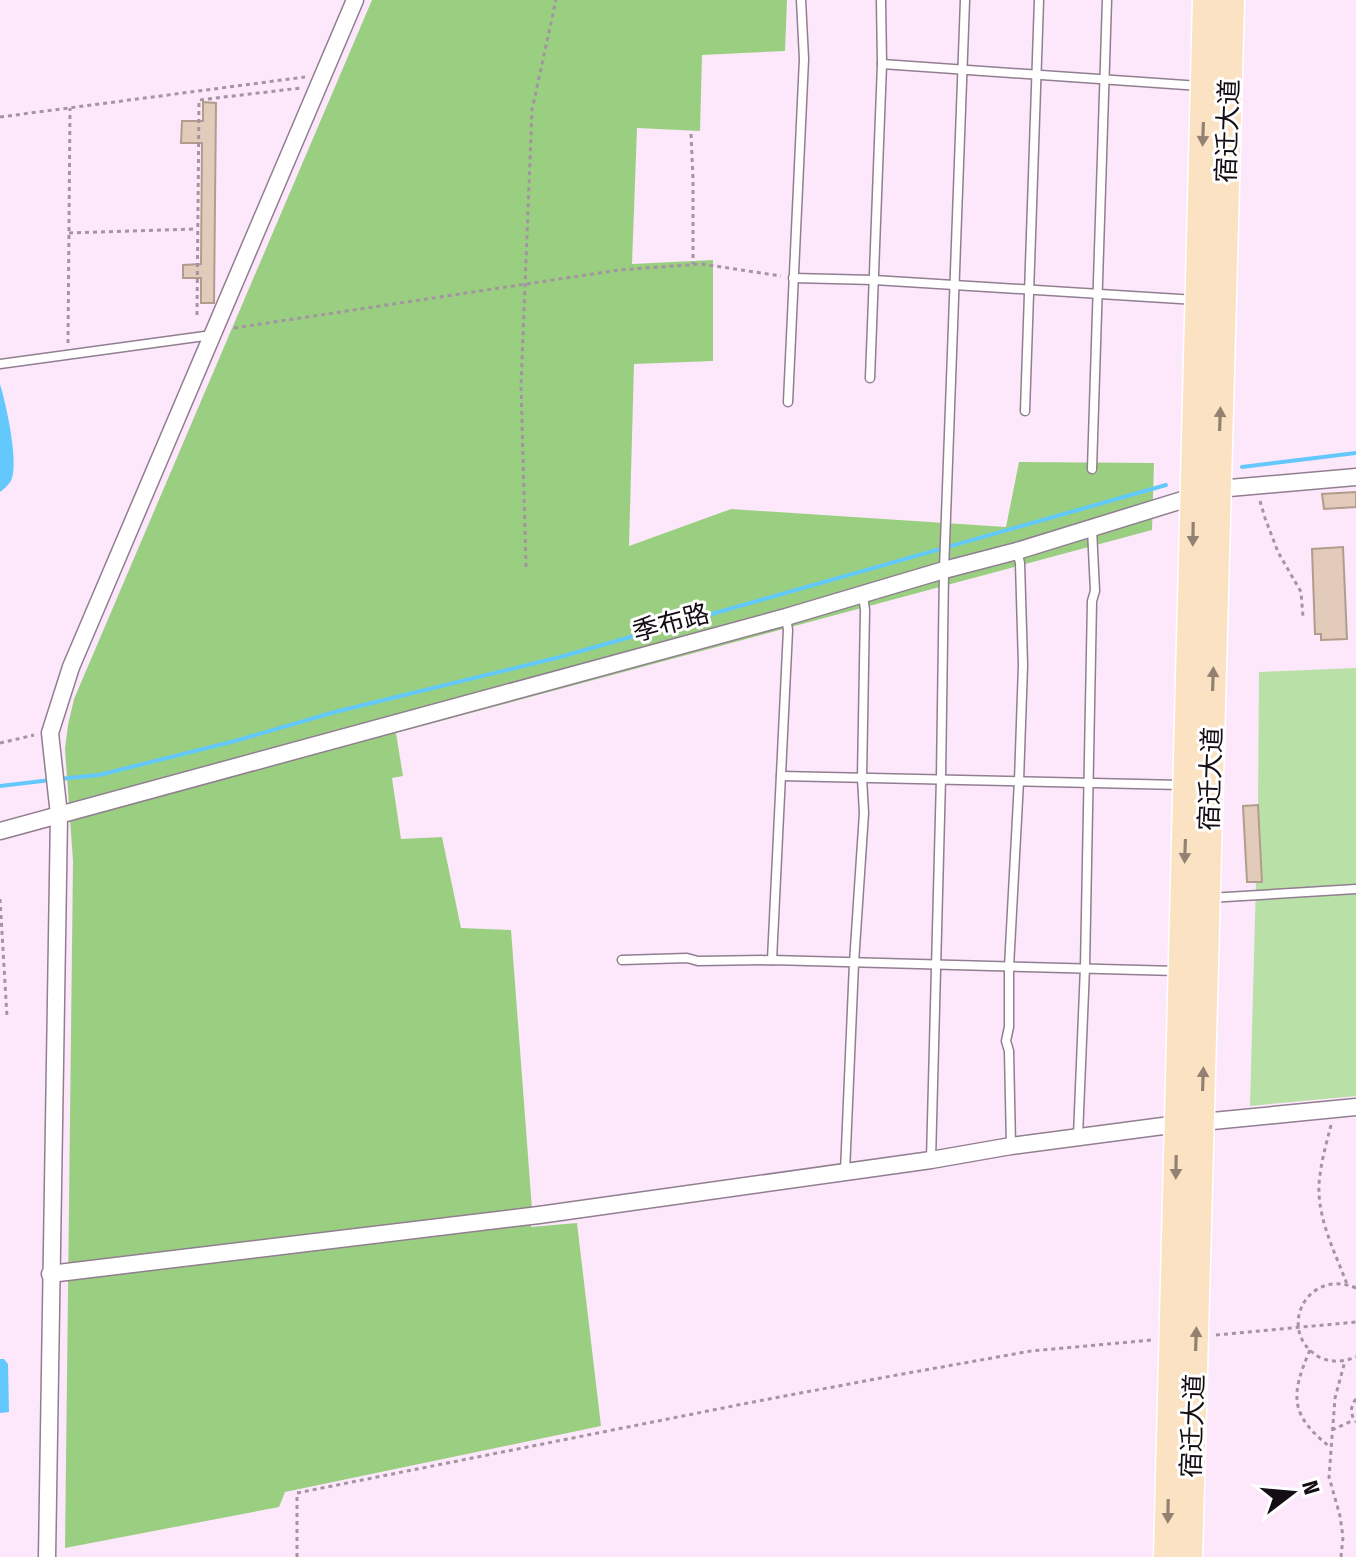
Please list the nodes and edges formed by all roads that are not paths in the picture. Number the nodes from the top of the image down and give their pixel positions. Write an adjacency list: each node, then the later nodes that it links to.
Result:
1 (355, 0): 20 (street)
2 (801, 0): 14 (lane)
3 (881, 0): 9 (lane)
4 (965, 0): 10 (lane)
5 (1039, 0): 11 (lane)
6 (1107, 0): 12 (lane)
7 (1206, 0): 13 (main road, 宿迁大道)
8 (1231, 0): 27 (main road, 宿迁大道, one-way to 8)
9 (882, 64): 10 (lane); 15 (lane)
10 (962, 70): 11 (lane); 16 (lane)
11 (1036, 75): 12 (lane); 17 (lane)
12 (1104, 79): 13 (lane); 18 (lane)
13 (1204, 86): 19 (main road, 宿迁大道, one-way to 19)
14 (793, 278): 15 (lane); 23 (lane)
15 (874, 280): 16 (lane); 22 (lane)
16 (955, 286): 17 (lane); 31 (lane)
17 (1030, 291): 18 (lane); 24 (lane)
18 (1098, 295): 19 (lane); 25 (lane)
19 (1198, 300): 28 (main road, 宿迁大道)
20 (213, 333): 21 (lane); 40 (street)
21 (0, 364)
22 (870, 378)
23 (788, 402)
24 (1025, 411)
25 (1092, 469)
26 (1356, 477): 27 (street, 季布路)
27 (1218, 489): 28 (street, 季布路); 43 (main road, 宿迁大道, one-way to 27)
28 (1193, 497): 29 (street, 季布路); 39 (main road, 宿迁大道, one-way to 39)
29 (1092, 529): 30 (street, 季布路); 38 (lane)
30 (1017, 551): 31 (street, 季布路); 37 (lane)
31 (945, 563): 32 (street, 季布路); 36 (lane)
32 (863, 594): 33 (street, 季布路); 35 (lane)
33 (786, 617): 34 (lane); 40 (street, 季布路)
34 (781, 776): 35 (lane); 45 (lane)
35 (862, 778): 36 (lane); 46 (lane)
36 (941, 778): 37 (lane); 47 (lane)
37 (1019, 781): 38 (lane); 48 (lane)
38 (1089, 782): 39 (lane); 49 (lane)
39 (1186, 785): 50 (main road, 宿迁大道, one-way to 50)
40 (59, 815): 41 (street, 季布路); 57 (street)
41 (0, 831)
42 (1356, 889): 43 (lane)
43 (1208, 898): 52 (main road, 宿迁大道, one-way to 43)
44 (622, 960): 45 (lane)
45 (772, 960): 46 (lane)
46 (854, 963): 47 (lane); 56 (lane)
47 (936, 964): 48 (lane); 55 (lane)
48 (1009, 967): 49 (lane); 54 (lane)
49 (1085, 967): 50 (lane); 53 (lane)
50 (1181, 971): 52 (main road, 宿迁大道)
51 (1356, 1107): 52 (street)
52 (1190, 1123): 53 (street); 58 (main road, 宿迁大道)
53 (1078, 1136): 54 (street)
54 (1011, 1146): 55 (street)
55 (931, 1160): 56 (street)
56 (845, 1172): 57 (street)
57 (50, 1274): 59 (street)
58 (1184, 1338): 60 (main road, 宿迁大道, one-way to 60); 61 (main road, 宿迁大道, one-way to 58)
59 (47, 1557)
60 (1167, 1557)
61 (1189, 1557)

